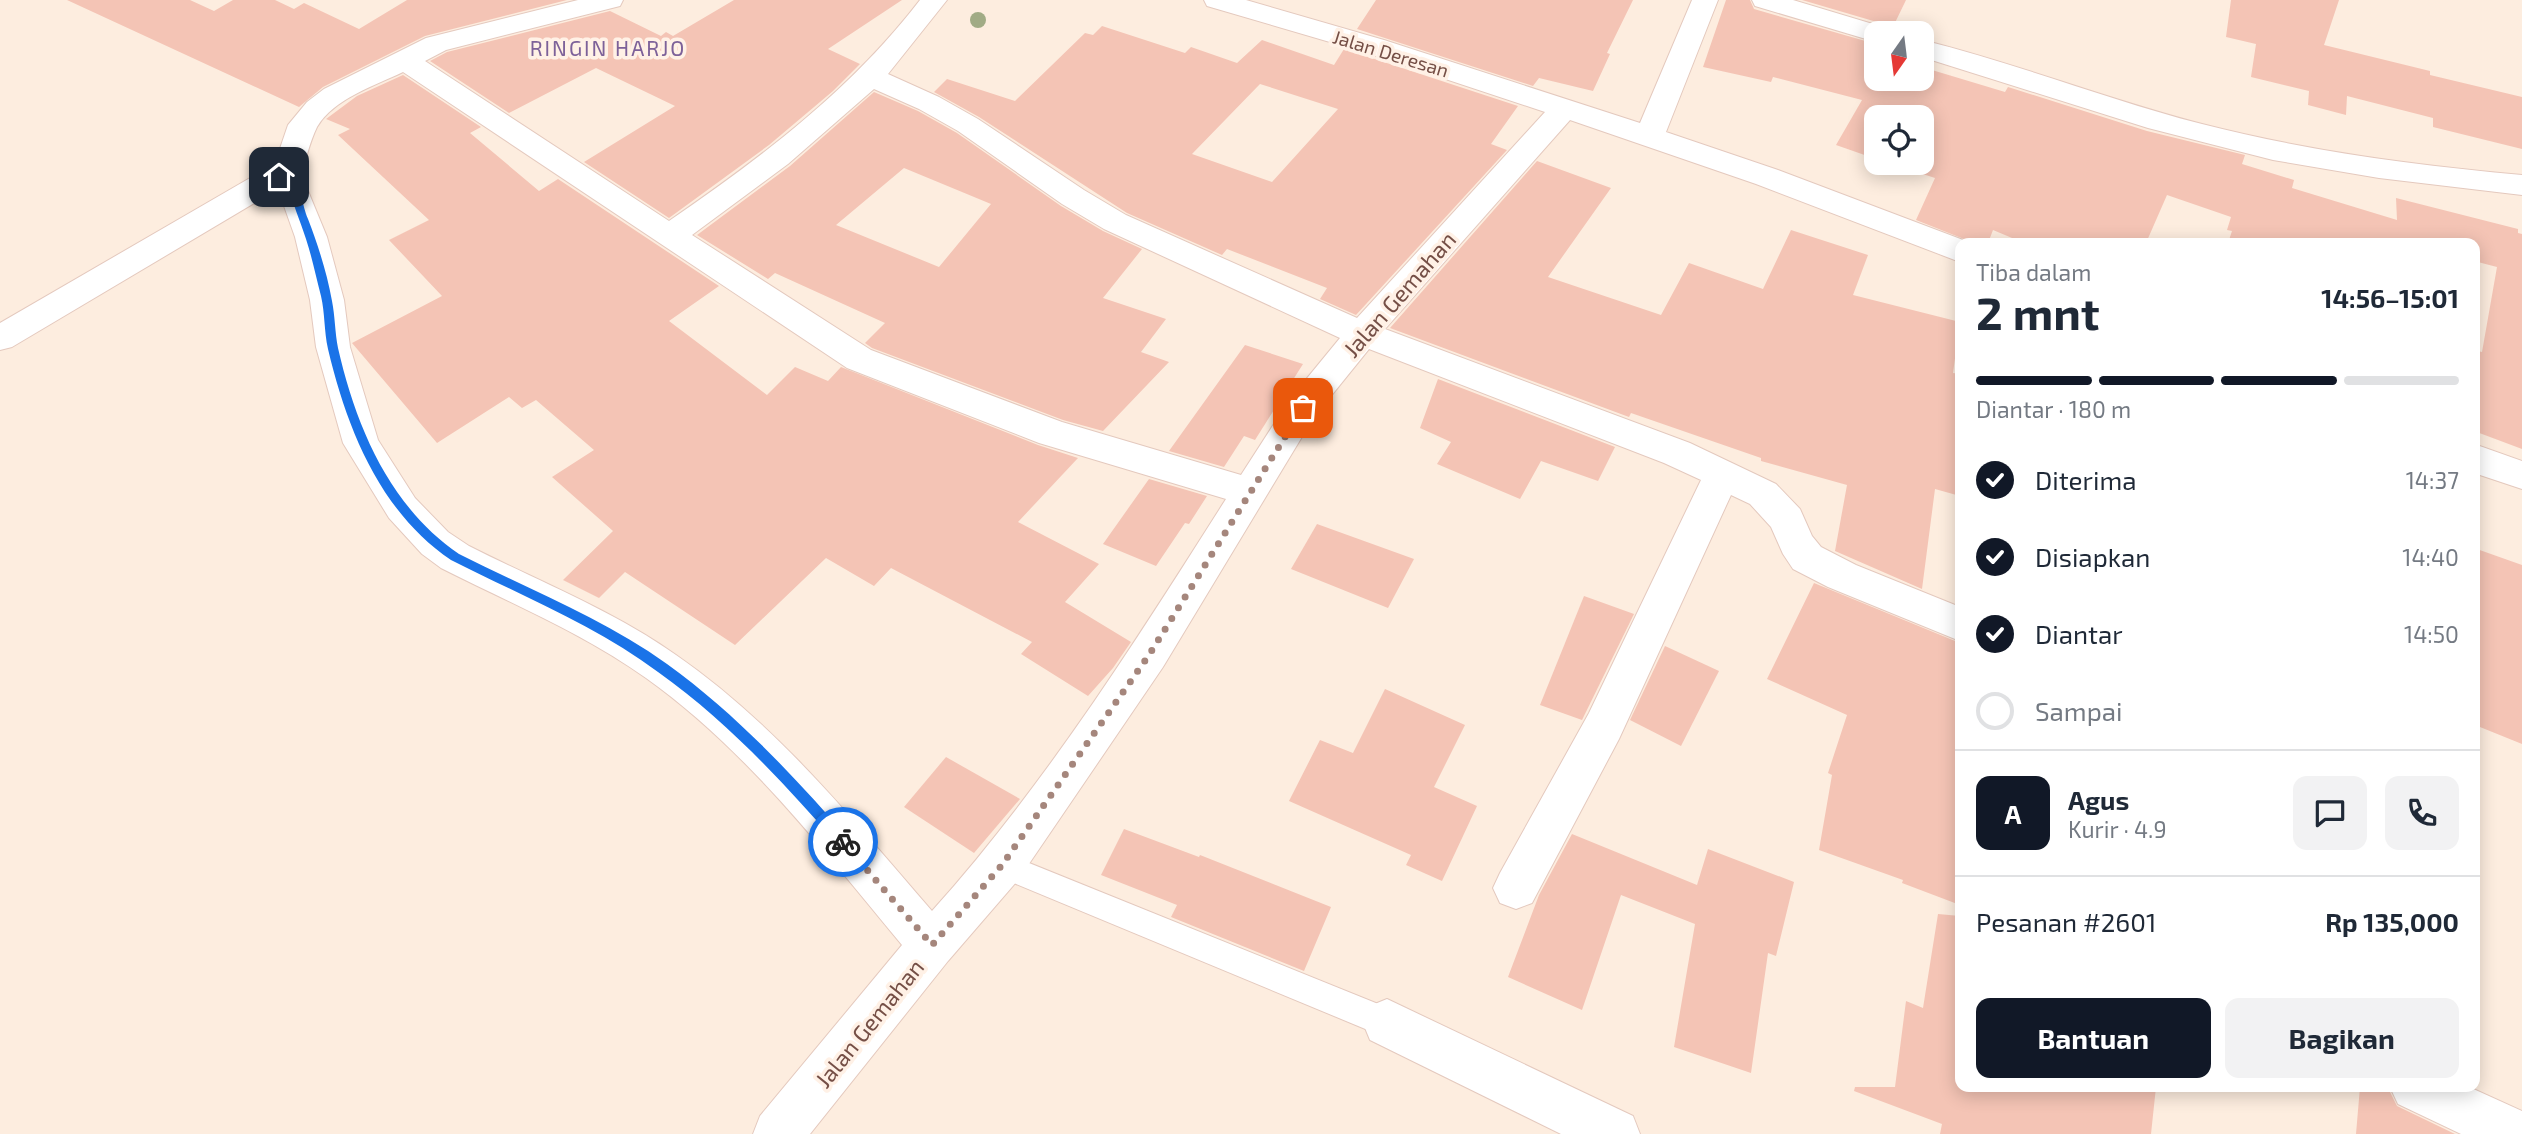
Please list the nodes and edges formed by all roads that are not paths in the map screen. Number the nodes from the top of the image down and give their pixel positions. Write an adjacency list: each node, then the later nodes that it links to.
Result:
1 (610, 0): 8 (street)
2 (934, 0): 9 (street)
3 (1217, 0): 10 (street, Jalan Deresan)
4 (1705, 0): 11 (street)
5 (1765, 0): 6 (street)
6 (1864, 30)
7 (1934, 52): 13 (street)
8 (403, 59): 12 (street); 14 (street)
9 (871, 77): 14 (street); 16 (street)
10 (1564, 109): 11 (street, Jalan Deresan); 16 (street, Jalan Gemahan)
11 (1649, 136): 15 (street, Jalan Deresan)
12 (285, 177): 17 (street); 25 (street)
13 (2522, 185)
14 (669, 236): 21 (street)
15 (1955, 249)
16 (1363, 334): 19 (street); 21 (street, Jalan Gemahan)
17 (0, 338)
18 (2480, 460): 20 (street)
19 (1722, 474): 22 (street); 24 (street)
20 (2522, 475)
21 (1250, 492): 23 (street, Jalan Gemahan)
22 (1955, 622)
23 (1002, 865): 25 (street, Jalan Gemahan); 26 (lane)
24 (1516, 888)
25 (932, 945): 28 (street, Jalan Gemahan)
26 (1387, 1023): 29 (street)
27 (2426, 1092): 30 (street)
28 (778, 1134)
29 (1615, 1134)
30 (2516, 1134)

